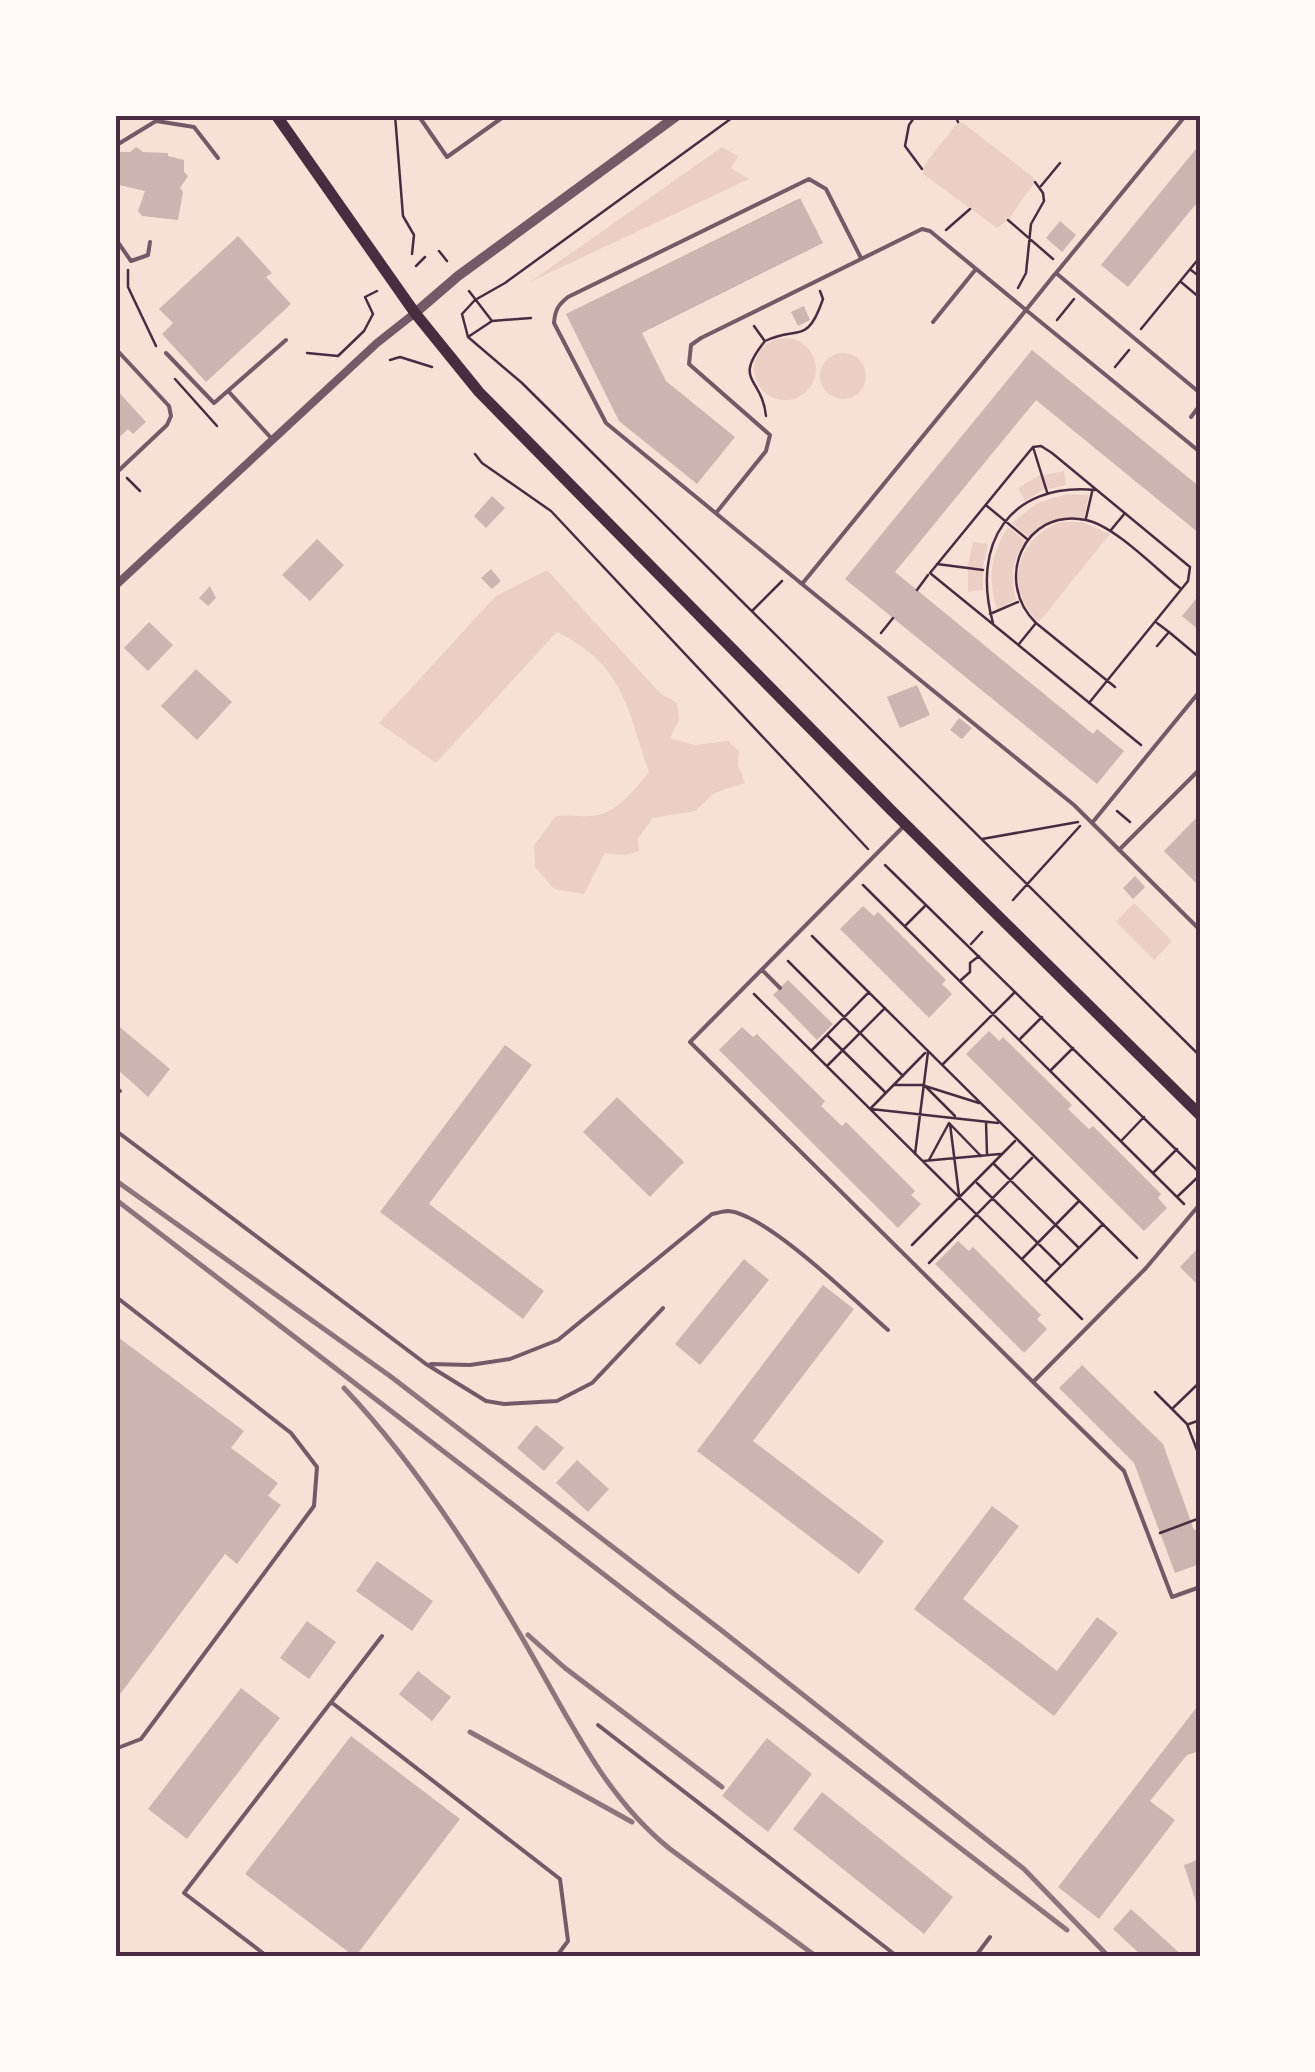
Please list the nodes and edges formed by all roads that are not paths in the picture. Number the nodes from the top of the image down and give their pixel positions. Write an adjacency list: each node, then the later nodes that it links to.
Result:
1 (276, 115): 15 (main road)
2 (418, 115): 3 (lane)
3 (506, 115)
4 (678, 115): 15 (street)
5 (1186, 115): 13 (lane)
6 (156, 118): 7 (lane); 8 (lane)
7 (115, 146)
8 (218, 158)
9 (115, 238): 10 (lane)
10 (150, 242)
11 (861, 258): 12 (lane); 27 (lane); 27 (lane)
12 (976, 269): 14 (lane); 16 (lane)
13 (1056, 274): 14 (lane); 21 (lane)
14 (1026, 310): 25 (lane); 28 (lane)
15 (415, 313): 24 (street); 33 (main road)
16 (933, 322)
17 (286, 340): 20 (lane)
18 (115, 348): 26 (lane)
19 (166, 353): 20 (lane)
20 (229, 392): 24 (lane)
21 (1200, 393)
22 (1200, 406): 23 (lane)
23 (1191, 417)
24 (274, 440): 29 (street)
25 (1200, 452)
26 (117, 472)
27 (716, 513): 28 (lane)
28 (802, 584): 32 (lane)
29 (116, 585)
30 (1200, 691): 32 (lane)
31 (1200, 769): 34 (lane)
32 (1092, 823): 34 (lane)
33 (906, 825): 36 (lane); 38 (main road)
34 (1120, 850): 35 (lane)
35 (1200, 930)
36 (762, 970): 37 (lane); 45 (lane)
37 (780, 988)
38 (1200, 1115)
39 (115, 1130): 44 (lane)
40 (1200, 1204): 45 (lane)
41 (115, 1296): 50 (lane)
42 (663, 1308): 44 (lane)
43 (888, 1330): 44 (lane)
44 (426, 1364)
45 (1033, 1382): 46 (lane)
46 (1200, 1587)
47 (382, 1636): 48 (lane)
48 (332, 1702): 52 (lane); 53 (lane)
49 (598, 1725): 54 (lane)
50 (115, 1749)
51 (990, 1937): 55 (lane)
52 (268, 1957)
53 (556, 1957)
54 (898, 1957)
55 (975, 1957)

